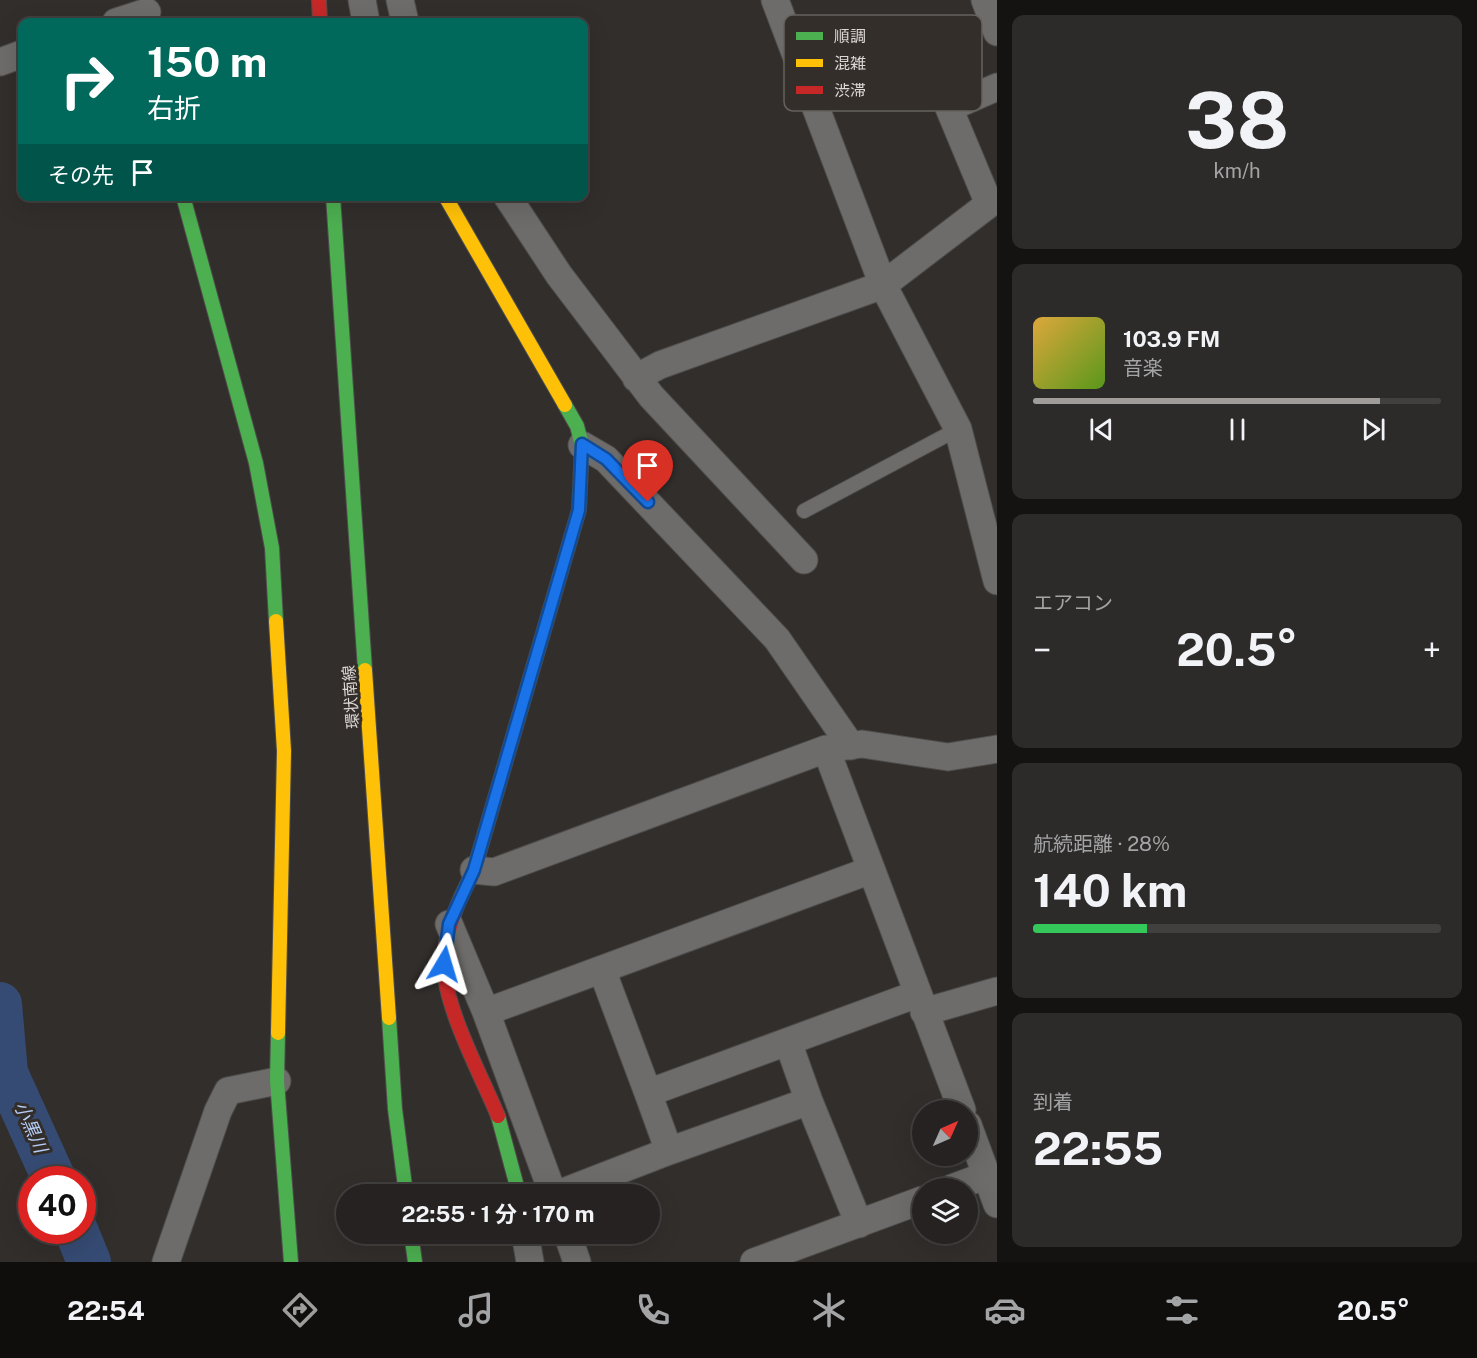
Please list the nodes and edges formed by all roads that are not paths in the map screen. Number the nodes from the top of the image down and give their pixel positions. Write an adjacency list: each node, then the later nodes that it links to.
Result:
1 (319, 0): 8 (street)
2 (362, 0): 9 (street)
3 (400, 0): 10 (street)
4 (775, 0): 11 (street)
5 (985, 0): 12 (street)
6 (147, 12): 7 (street)
7 (128, 18)
8 (320, 18)
9 (365, 18)
10 (404, 18)
11 (784, 24)
12 (996, 29)
13 (18, 55): 14 (street)
14 (0, 62)
15 (997, 87): 16 (street)
16 (982, 94)
17 (817, 111): 23 (street)
18 (950, 111): 23 (street)
19 (184, 201): 40 (street)
20 (333, 201): 48 (street, 環状南線)
21 (449, 201): 26 (street)
22 (510, 201): 24 (street)
23 (883, 285): 24 (street); 25 (street)
24 (636, 378): 28 (street)
25 (958, 429): 27 (lane); 29 (street)
26 (582, 444): 30 (street); 32 (street)
27 (804, 510)
28 (804, 560)
29 (997, 581)
30 (839, 747): 31 (street); 32 (street); 33 (street)
31 (997, 749)
32 (474, 870): 34 (street)
33 (871, 870): 35 (street); 37 (street)
34 (449, 924): 38 (street); 49 (street)
35 (602, 970): 38 (street); 41 (street)
36 (997, 991): 37 (street)
37 (920, 1003): 39 (street); 42 (street)
38 (486, 1012): 50 (street)
39 (788, 1042): 41 (street); 43 (street)
40 (277, 1081): 58 (street); 59 (street)
41 (648, 1093): 44 (street)
42 (958, 1100)
43 (809, 1101): 44 (street); 54 (street)
44 (669, 1151): 51 (street)
45 (978, 1151): 46 (street)
46 (987, 1175): 47 (street); 53 (street)
47 (978, 1178)
48 (405, 1184)
49 (516, 1184)
50 (549, 1184)
51 (584, 1184)
52 (912, 1204): 54 (street)
53 (997, 1204)
54 (859, 1224): 63 (street)
55 (413, 1244): 60 (street)
56 (527, 1244): 61 (street)
57 (571, 1244): 62 (street)
58 (166, 1262)
59 (291, 1262)
60 (415, 1262)
61 (530, 1262)
62 (577, 1262)
63 (754, 1262)

